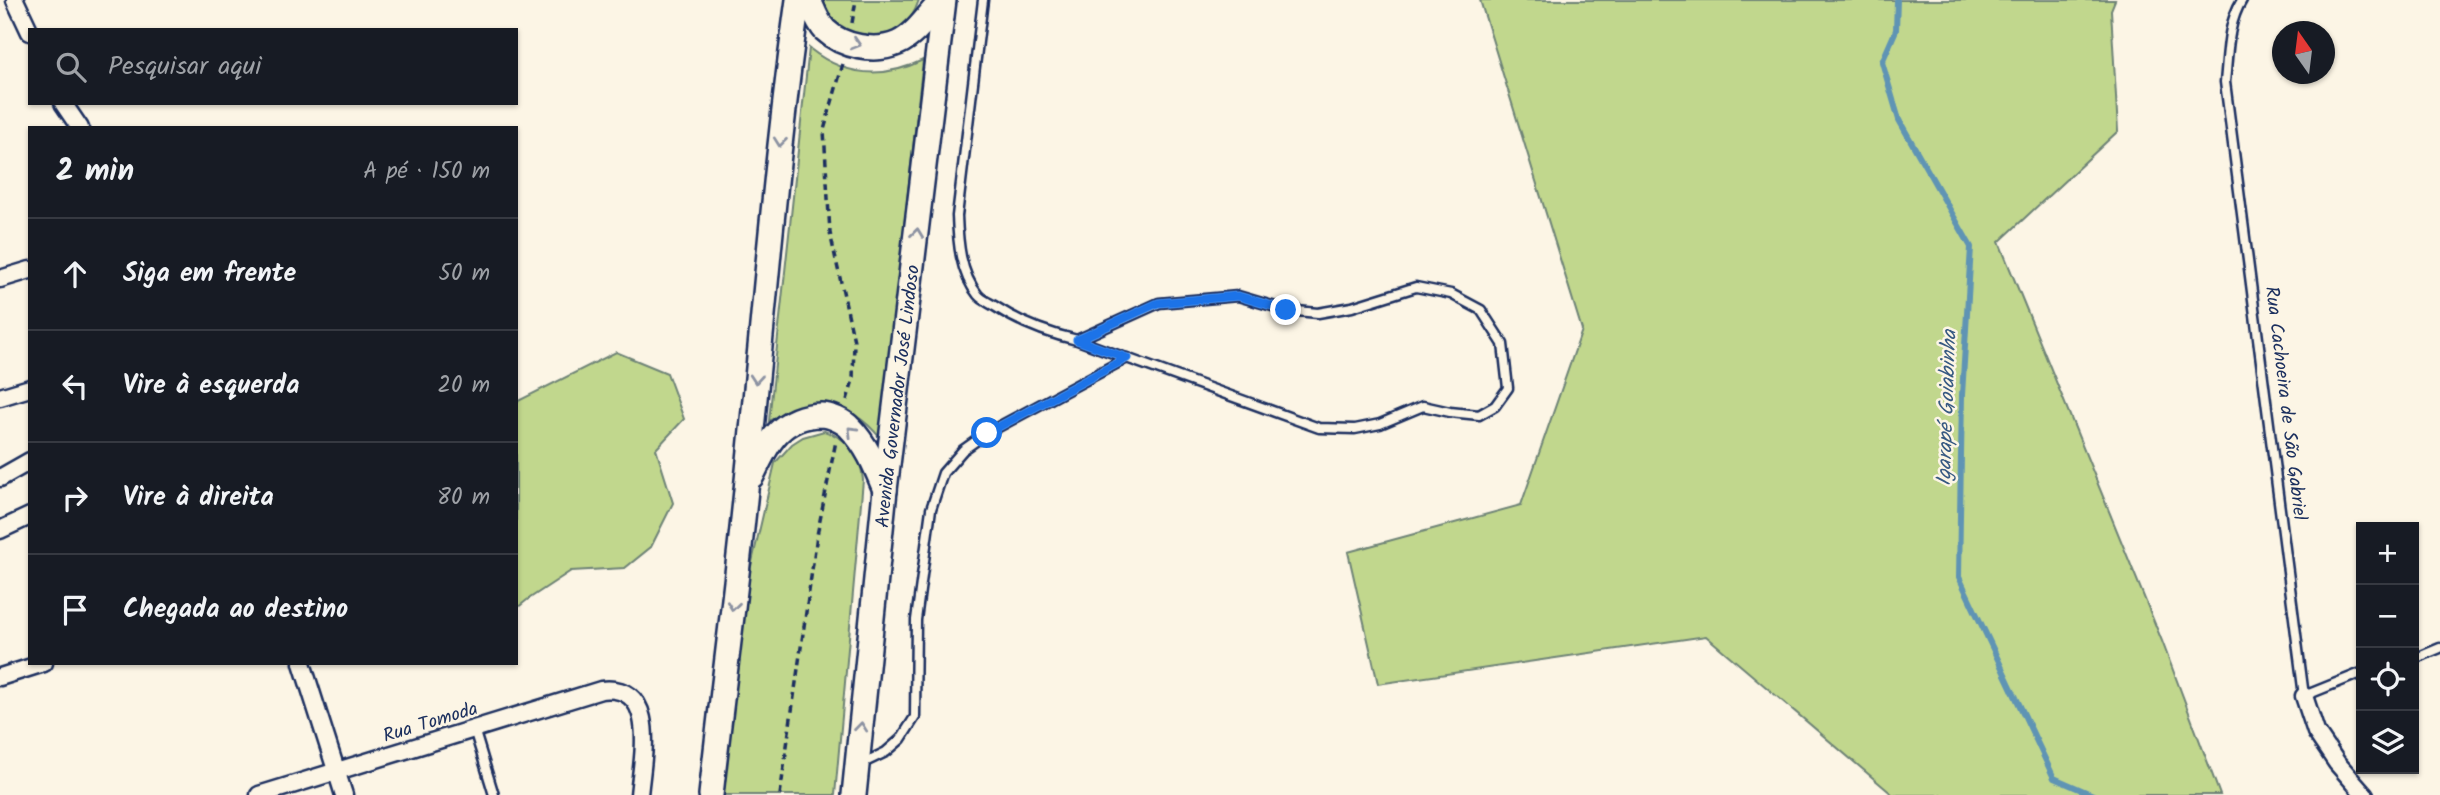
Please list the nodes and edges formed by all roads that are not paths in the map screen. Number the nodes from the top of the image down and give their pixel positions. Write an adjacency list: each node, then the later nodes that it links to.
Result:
1 (15, 0): 7 (street)
2 (798, 0): 18 (main road, one-way to 18)
3 (809, 0): 4 (main road, one-way to 4)
4 (943, 0): 19 (main road, Avenida Governador José Lindoso, one-way to 4)
5 (984, 0): 12 (lane)
6 (2242, 0): 28 (lane, Rua Cachoeira de São Gabriel)
7 (28, 28)
8 (64, 105): 9 (street)
9 (79, 126)
10 (28, 271): 11 (street)
11 (0, 279)
12 (1077, 340): 13 (lane); 13 (lane)
13 (1127, 358): 30 (lane)
14 (28, 389): 15 (street)
15 (0, 397)
16 (28, 462): 17 (street)
17 (0, 478)
18 (746, 490): 19 (main road, one-way to 18); 36 (main road, one-way to 36)
19 (885, 490): 30 (main road, Avenida Governador José Lindoso, one-way to 19)
20 (28, 517): 21 (street)
21 (0, 530)
22 (2440, 648): 23 (lane)
23 (2419, 657)
24 (38, 665): 27 (street)
25 (303, 665): 31 (street)
26 (2356, 675): 28 (lane)
27 (0, 677)
28 (2304, 696): 38 (street, Rua Cachoeira de São Gabriel)
29 (474, 729): 31 (street, Rua Tomoda); 34 (lane); 35 (street, Rua Tomoda)
30 (857, 767): 37 (main road, Avenida Governador José Lindoso)
31 (336, 771): 32 (street, Rua Tomoda); 33 (street)
32 (259, 795)
33 (344, 795)
34 (494, 795)
35 (639, 795)
36 (710, 795)
37 (854, 795)
38 (2365, 795)

